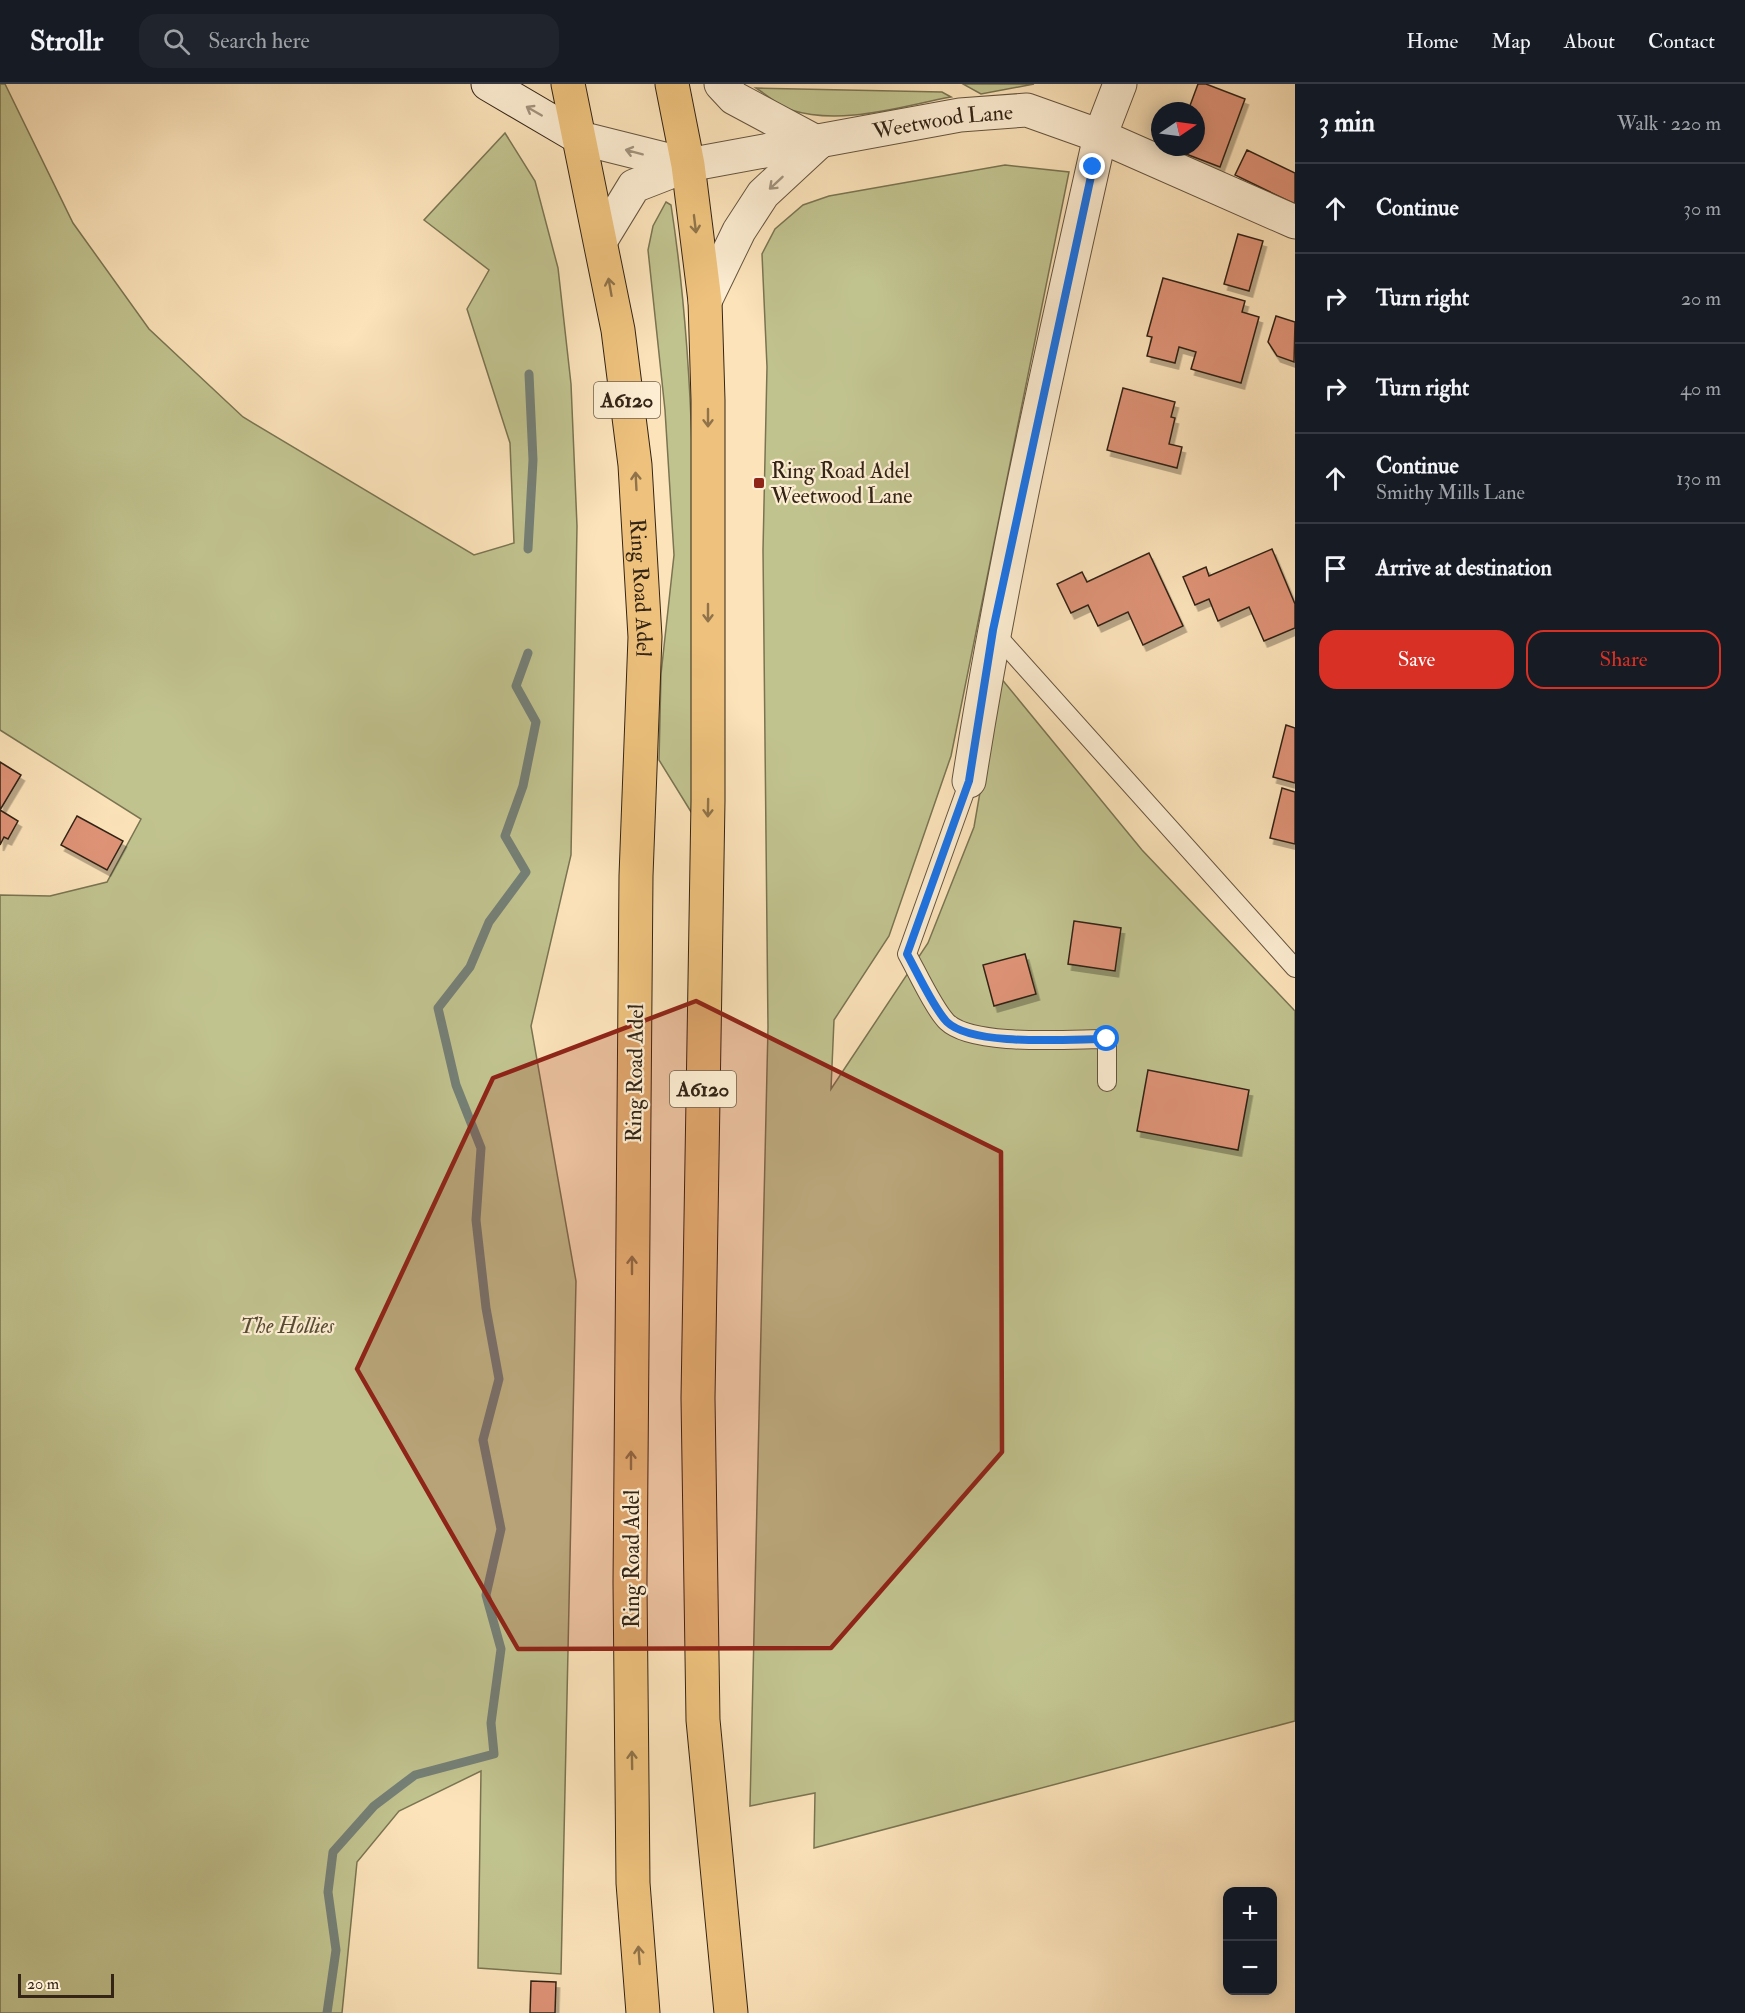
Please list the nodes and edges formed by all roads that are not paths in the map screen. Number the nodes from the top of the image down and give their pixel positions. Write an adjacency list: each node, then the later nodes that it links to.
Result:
1 (488, 84): 7 (street, one-way to 1)
2 (568, 84): 7 (highway, A6120)
3 (672, 84): 9 (highway, A6120)
4 (721, 84): 8 (street)
5 (1120, 84): 6 (street)
6 (1100, 136): 8 (street, Weetwood Lane); 10 (street, Weetwood Lane); 13 (street)
7 (580, 138): 9 (street, one-way to 7); 11 (highway, Ring Road Adel / A6120)
8 (818, 142): 9 (street, Weetwood Lane); 12 (street, one-way to 12)
9 (688, 165): 11 (street, Weetwood Lane); 12 (highway, A6120, one-way to 12)
10 (1295, 222)
11 (602, 240): 17 (highway, Ring Road Adel / A6120, one-way to 11)
12 (705, 301): 18 (highway, A6120, one-way to 18)
13 (993, 630): 14 (street); 15 (lane)
14 (969, 781): 16 (lane)
15 (1295, 968)
16 (1107, 1082)
17 (643, 2013)
18 (731, 2013)

